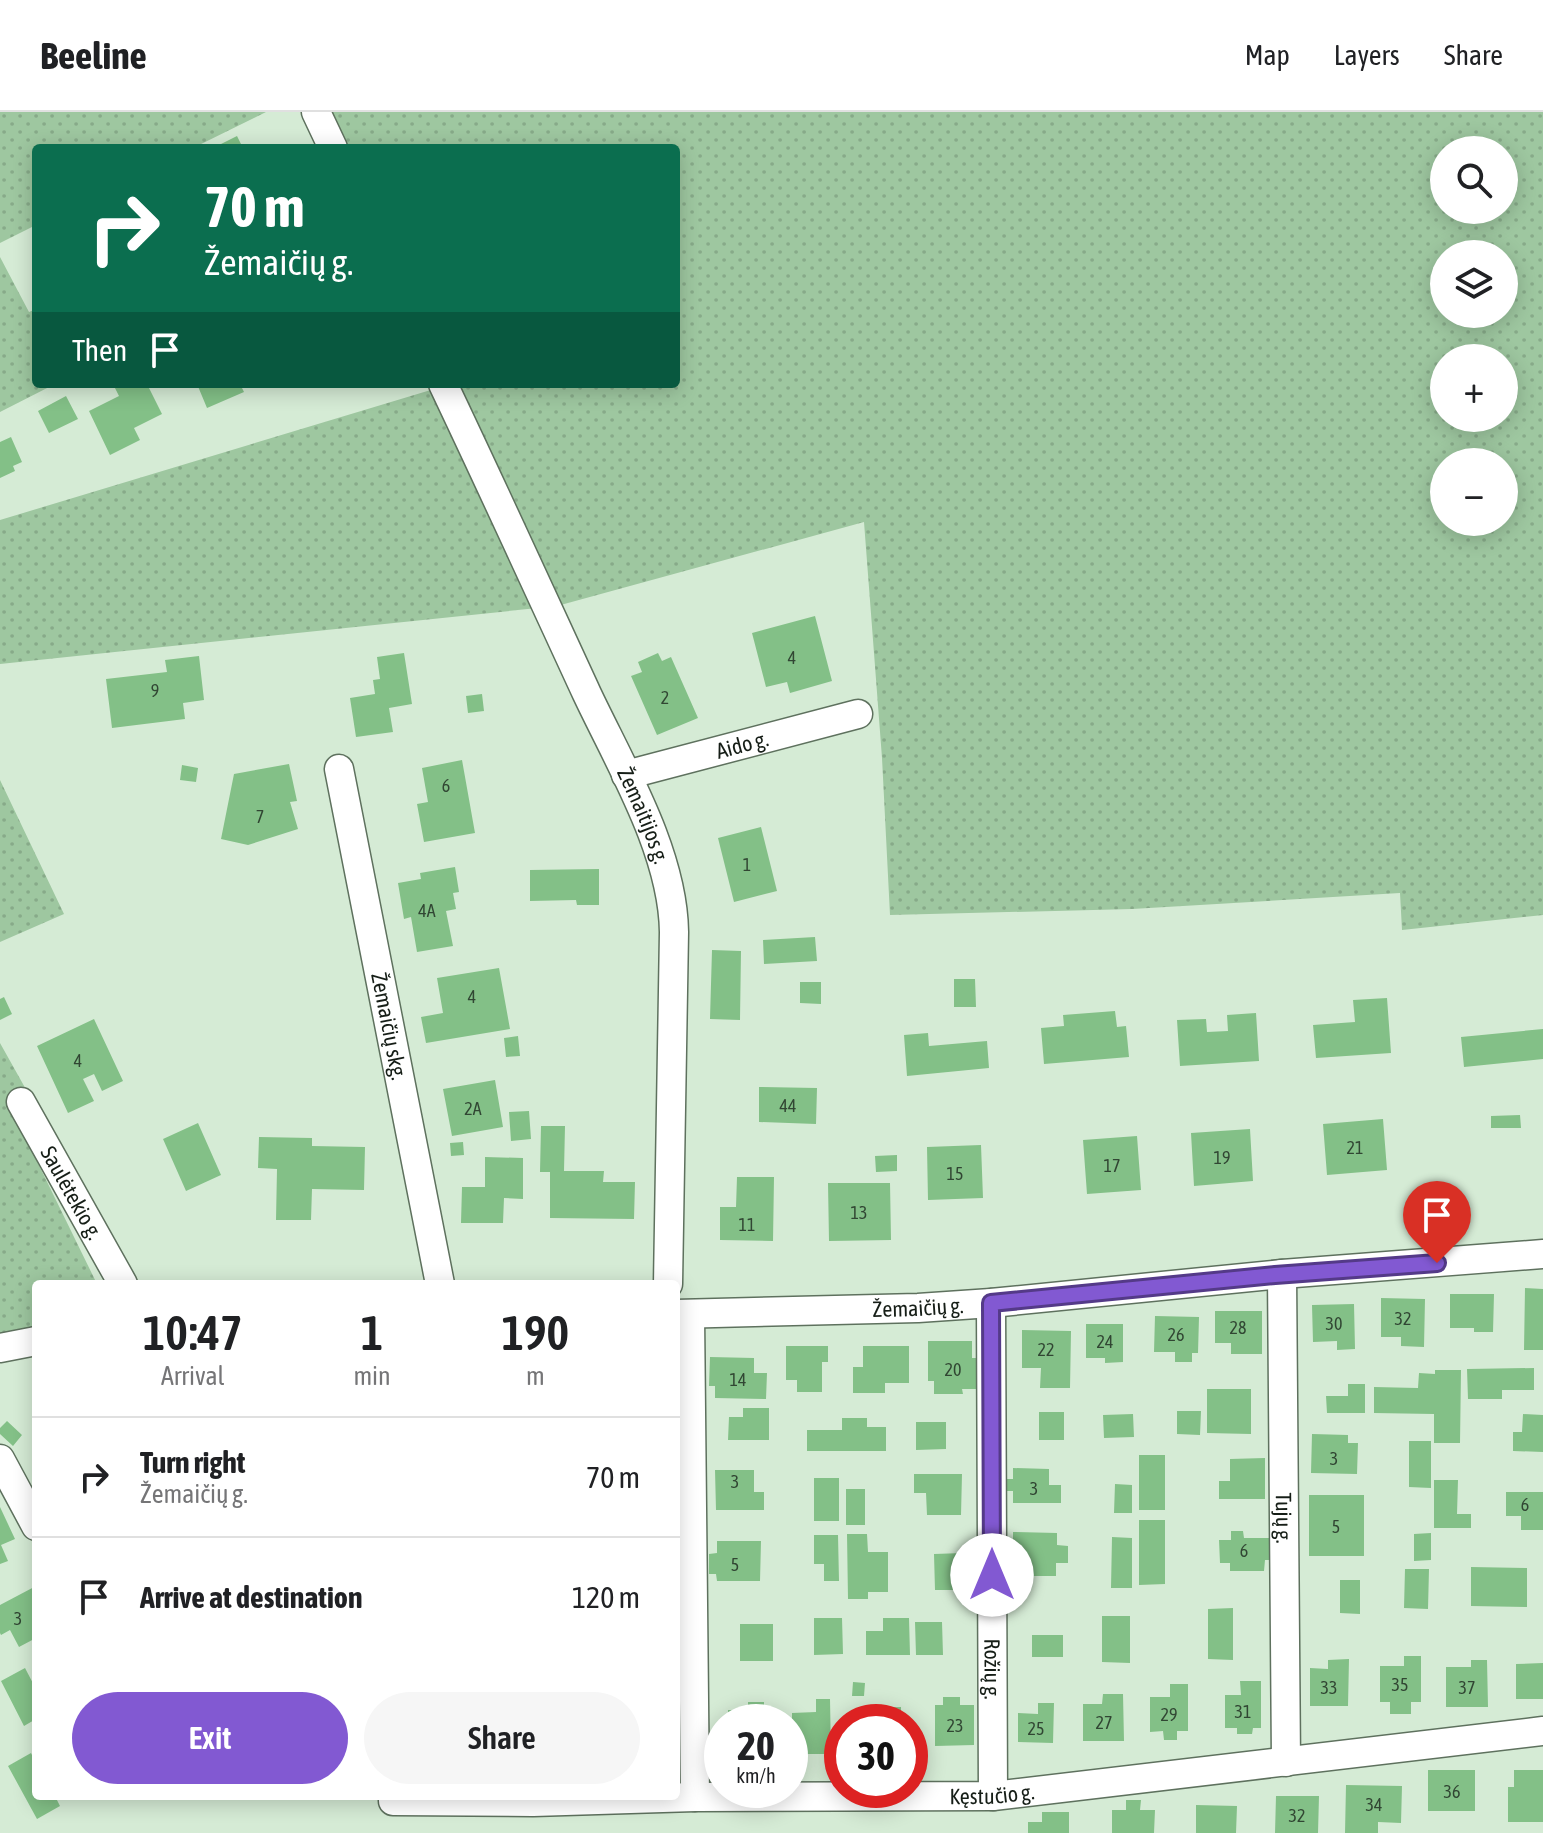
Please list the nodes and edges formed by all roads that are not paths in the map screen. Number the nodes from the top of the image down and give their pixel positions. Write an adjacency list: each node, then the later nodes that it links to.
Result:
1 (316, 112): 2 (street)
2 (331, 144)
3 (445, 388): 6 (street, Žemaitijos g.)
4 (858, 714): 6 (street, Aido g.)
5 (339, 769): 11 (street, Žemaičių skg.)
6 (626, 775): 12 (street, Žemaitijos g.)
7 (21, 1102): 10 (street, Saulėtekio g.)
8 (1543, 1254): 9 (street, Žemaičių g.)
9 (1282, 1274): 13 (street, Žemaičių g.); 20 (street, Tujų g.)
10 (121, 1280)
11 (439, 1280)
12 (668, 1280)
13 (991, 1303): 14 (street, Žemaičių g.); 21 (street, Rožių g.)
14 (683, 1315): 23 (street)
15 (32, 1342): 16 (street)
16 (0, 1348)
17 (0, 1459): 18 (street)
18 (32, 1519)
19 (1543, 1731): 20 (street, Kęstučio g.)
20 (1286, 1762): 21 (street, Kęstučio g.)
21 (993, 1796): 23 (street, Kęstučio g.)
22 (680, 1797): 23 (street, Kęstučio g.)
23 (695, 1797)
24 (393, 1800): 25 (street, Kęstučio g.)
25 (598, 1800)

